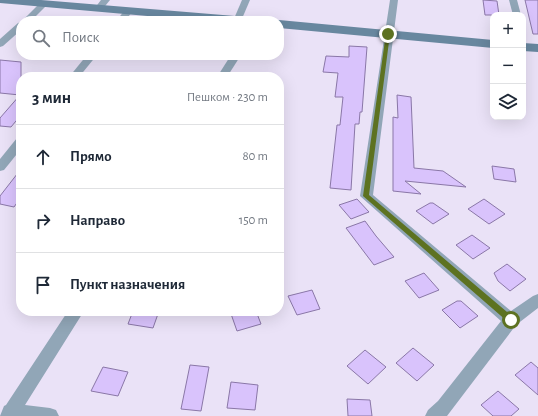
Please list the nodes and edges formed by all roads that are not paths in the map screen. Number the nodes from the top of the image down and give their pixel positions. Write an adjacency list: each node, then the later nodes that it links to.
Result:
1 (0, 0): 5 (street)
2 (246, 0): 10 (street)
3 (394, 0): 13 (street)
4 (513, 0): 7 (street)
5 (44, 4): 6 (street); 8 (street)
6 (102, 4): 9 (street)
7 (516, 12)
8 (31, 16)
9 (124, 16)
10 (243, 16)
11 (284, 24): 13 (street)
12 (16, 30): 14 (street)
13 (388, 34): 15 (street); 26 (street)
14 (0, 44)
15 (490, 44)
16 (526, 46): 17 (street)
17 (538, 48)
18 (88, 60): 20 (street)
19 (233, 60): 21 (street)
20 (78, 72)
21 (225, 72)
22 (16, 147): 23 (street)
23 (0, 167)
24 (538, 300): 26 (street)
25 (73, 316): 27 (street)
26 (511, 320): 29 (street)
27 (10, 414): 28 (street)
28 (50, 416)
29 (434, 416)

